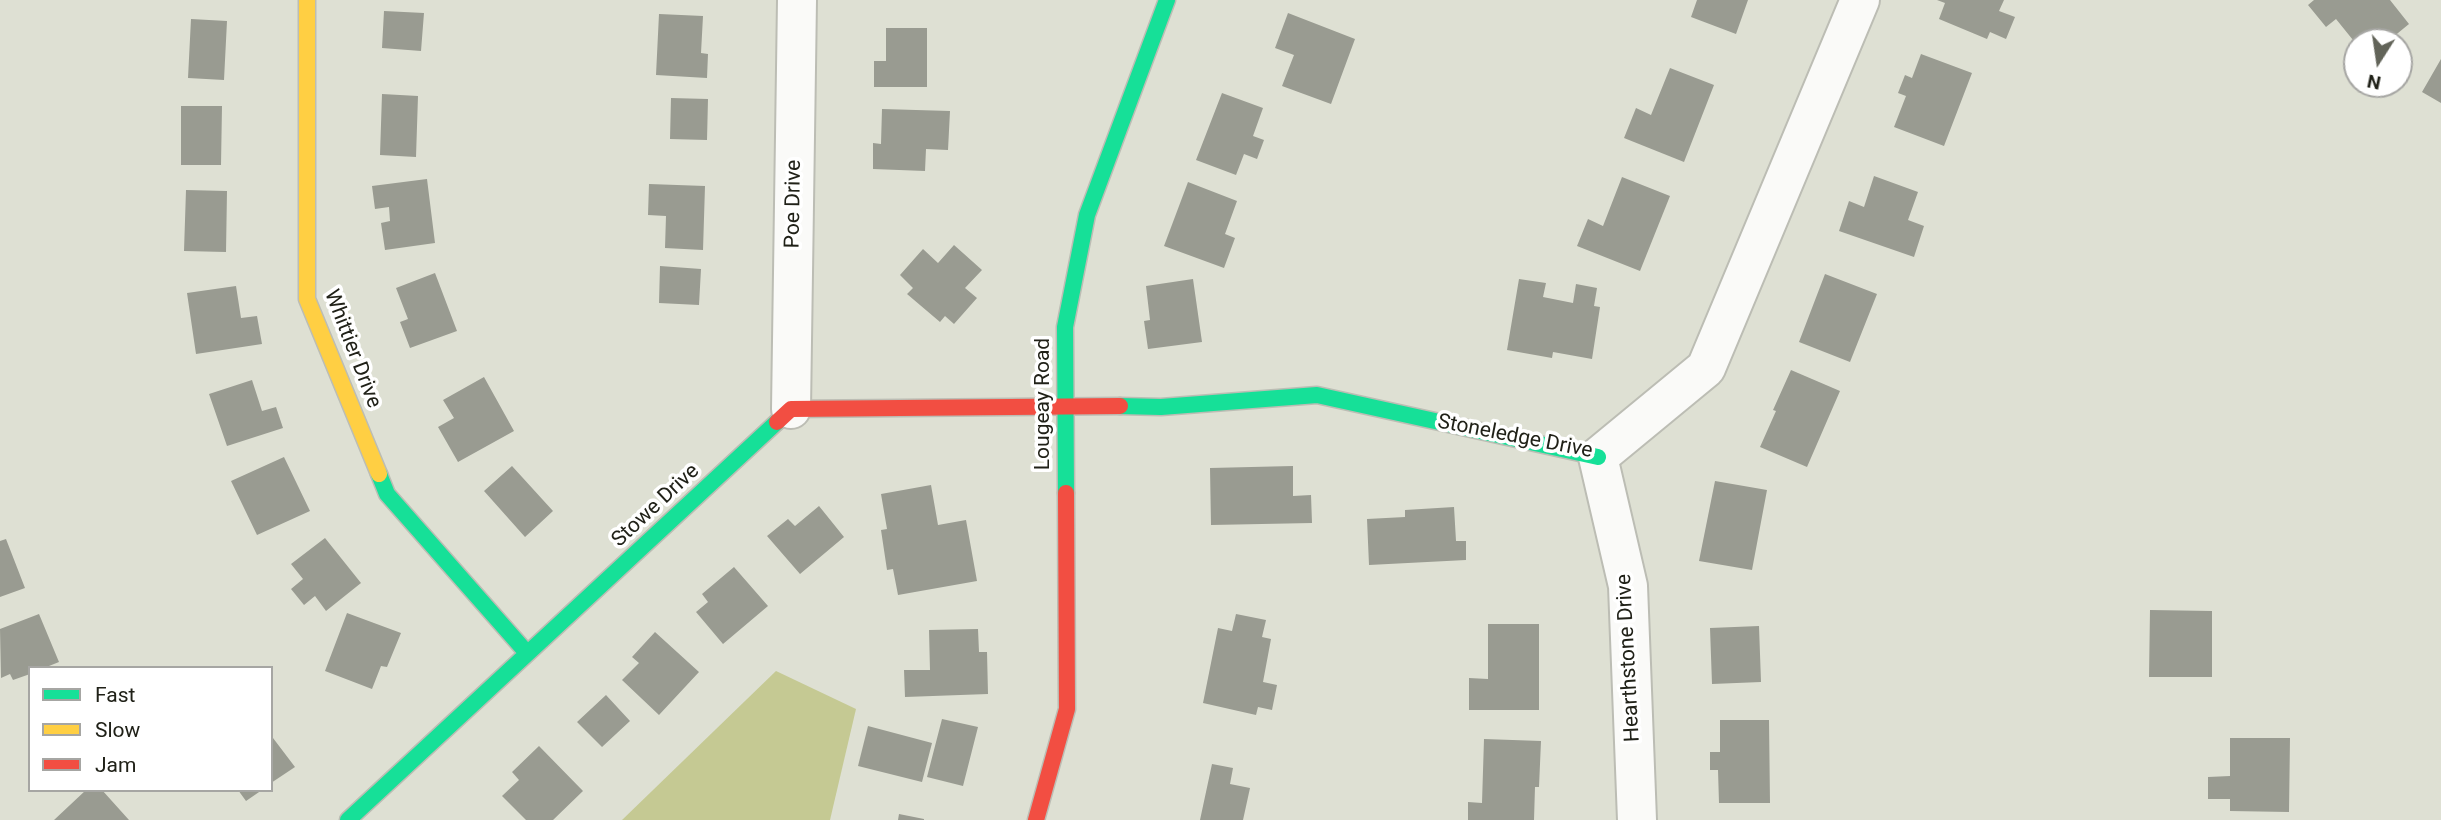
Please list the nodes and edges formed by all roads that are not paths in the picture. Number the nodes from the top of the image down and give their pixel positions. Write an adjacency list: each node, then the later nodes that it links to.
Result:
1 (307, 0): 8 (street, Whittier Drive)
2 (797, 0): 6 (street, Poe Drive)
3 (1167, 0): 5 (street, Lougeay Road)
4 (1860, 0): 7 (street, Stoneledge Drive)
5 (1065, 405): 6 (street); 7 (street, Stoneledge Drive); 10 (street, Lougeay Road)
6 (791, 409): 8 (street, Stowe Drive)
7 (1598, 457): 11 (street, Hearthstone Drive)
8 (527, 653): 9 (street, Stowe Drive)
9 (348, 820)
10 (1036, 820)
11 (1637, 820)

